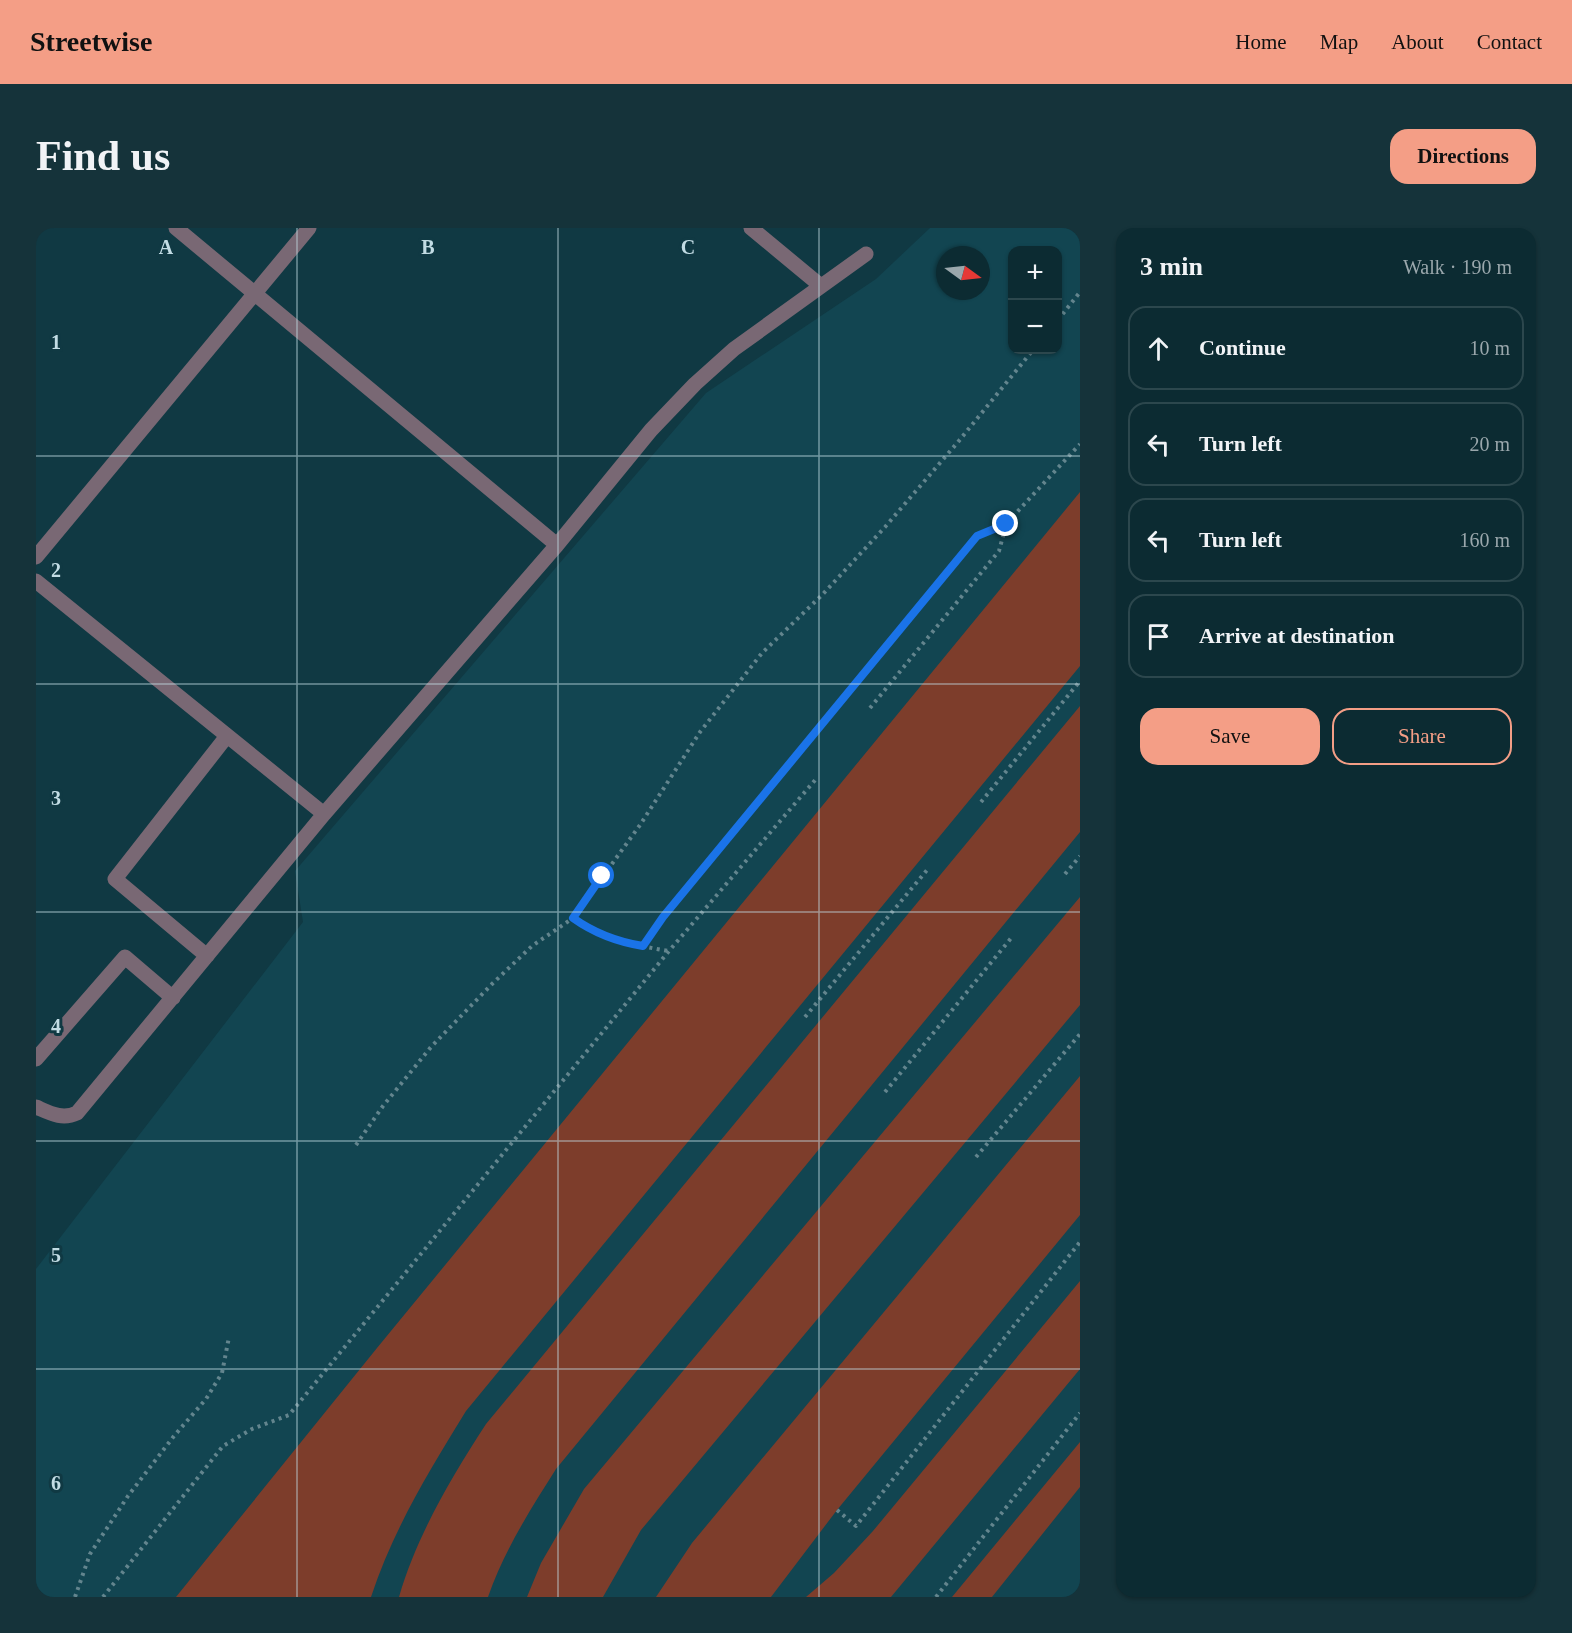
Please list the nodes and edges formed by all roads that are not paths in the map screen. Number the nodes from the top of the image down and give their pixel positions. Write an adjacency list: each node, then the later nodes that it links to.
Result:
1 (176, 228): 6 (street)
2 (309, 228): 6 (street)
3 (751, 228): 5 (street)
4 (866, 254): 5 (street)
5 (821, 286): 7 (street)
6 (255, 295): 7 (street); 8 (street)
7 (557, 544): 11 (street)
8 (36, 557)
9 (36, 581): 10 (street)
10 (227, 736): 11 (street); 12 (street)
11 (324, 814): 12 (street)
12 (207, 956): 13 (street)
13 (173, 998): 14 (street); 15 (street)
14 (36, 1059)
15 (36, 1107)

